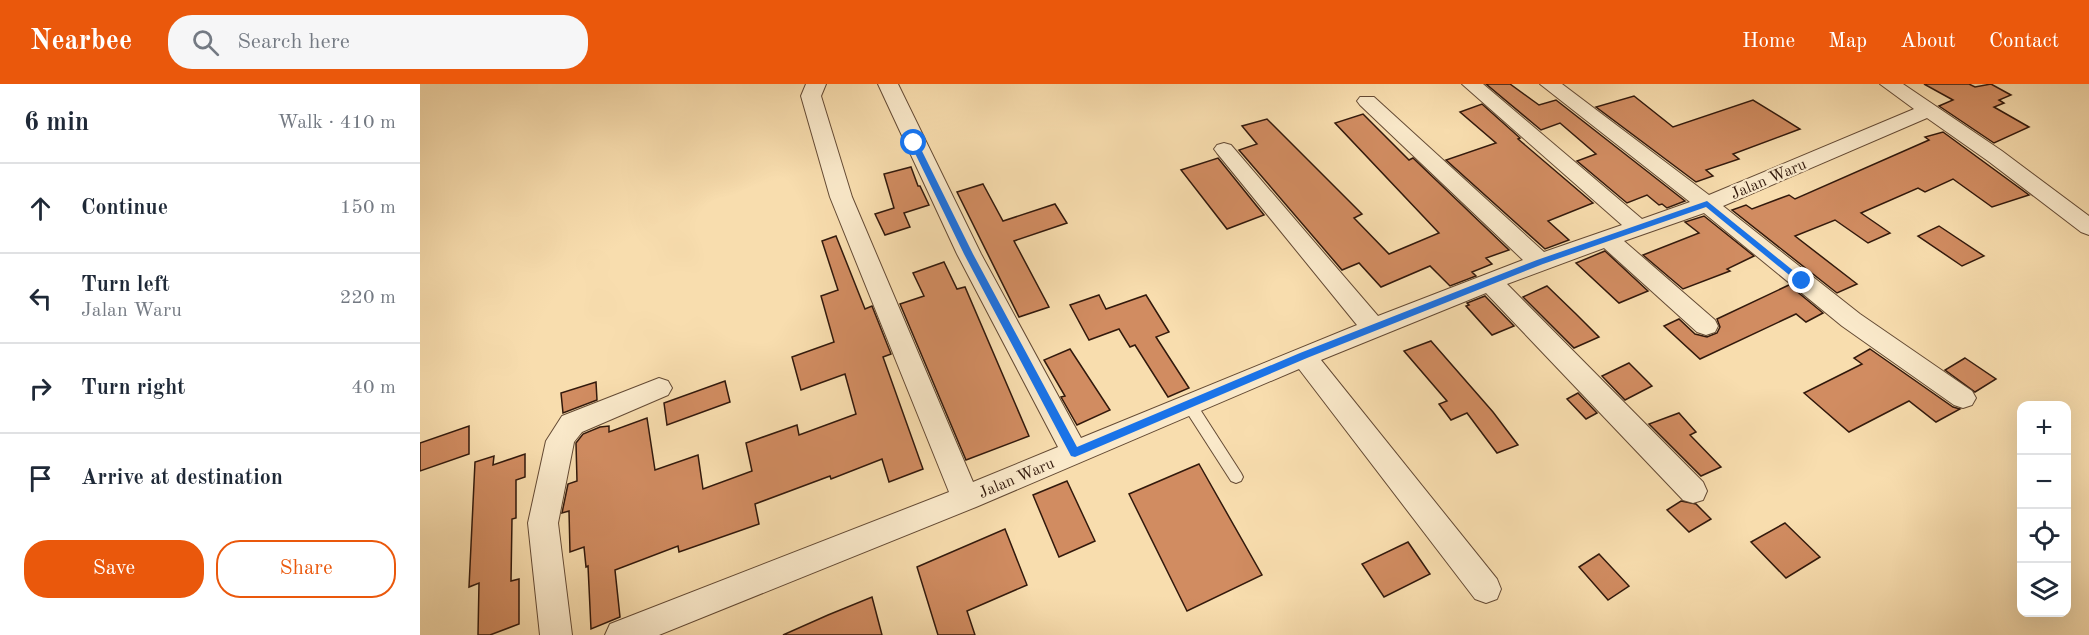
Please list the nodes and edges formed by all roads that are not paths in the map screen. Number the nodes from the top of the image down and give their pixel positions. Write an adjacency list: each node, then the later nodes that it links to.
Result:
1 (816, 84): 24 (street)
2 (888, 84): 21 (street)
3 (1472, 84): 11 (street)
4 (1550, 84): 9 (street)
5 (1890, 84): 7 (street)
6 (1367, 101): 13 (street)
7 (1928, 111): 9 (street, Jalan Waru); 10 (street)
8 (1224, 149): 16 (street)
9 (1707, 204): 11 (street, Jalan Waru); 19 (street)
10 (2089, 227)
11 (1639, 228): 12 (street, Jalan Waru)
12 (1608, 238): 13 (street, Jalan Waru); 15 (street)
13 (1540, 262): 14 (street, Jalan Waru)
14 (1490, 282): 16 (street, Jalan Waru); 23 (street)
15 (1706, 326)
16 (1374, 328): 17 (street, Jalan Waru)
17 (1304, 356): 20 (street, Jalan Waru); 25 (street)
18 (659, 388): 26 (street)
19 (1962, 398)
20 (1189, 404): 21 (street, Jalan Waru); 22 (lane)
21 (1075, 453): 24 (street, Jalan Waru)
22 (1236, 477)
23 (1693, 491)
24 (966, 498): 27 (street, Jalan Waru)
25 (1486, 589)
26 (556, 635)
27 (621, 635)

